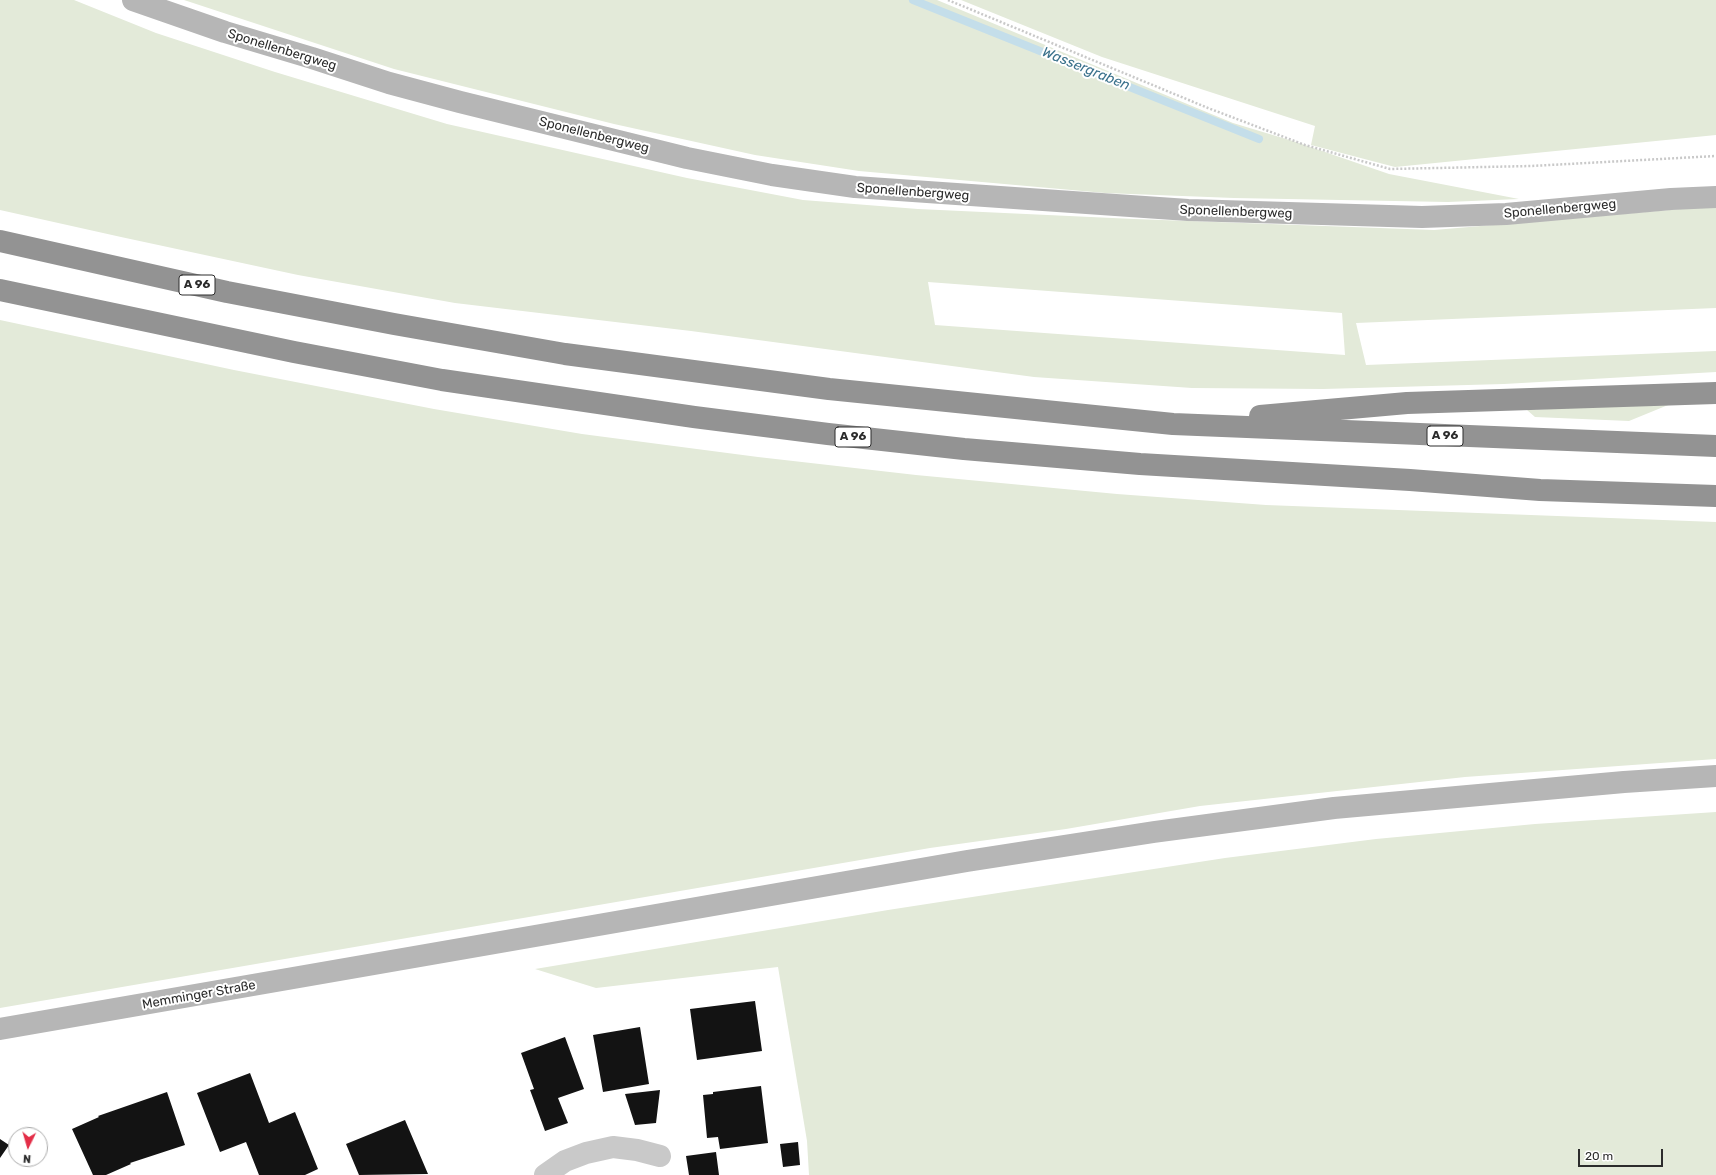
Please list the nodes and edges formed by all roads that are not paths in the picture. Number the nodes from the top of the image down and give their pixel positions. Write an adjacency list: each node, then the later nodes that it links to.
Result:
1 (133, 0): 2 (street, Sponellenbergweg)
2 (1716, 197)
3 (0, 241): 6 (highway, A 96)
4 (0, 290): 8 (highway, A 96)
5 (1716, 393): 6 (highway, A 96)
6 (1173, 424): 7 (highway, A 96)
7 (1716, 446)
8 (1716, 496)
9 (1716, 776): 10 (street, Memminger Straße)
10 (0, 1029)
11 (660, 1156): 12 (street)
12 (545, 1175)

